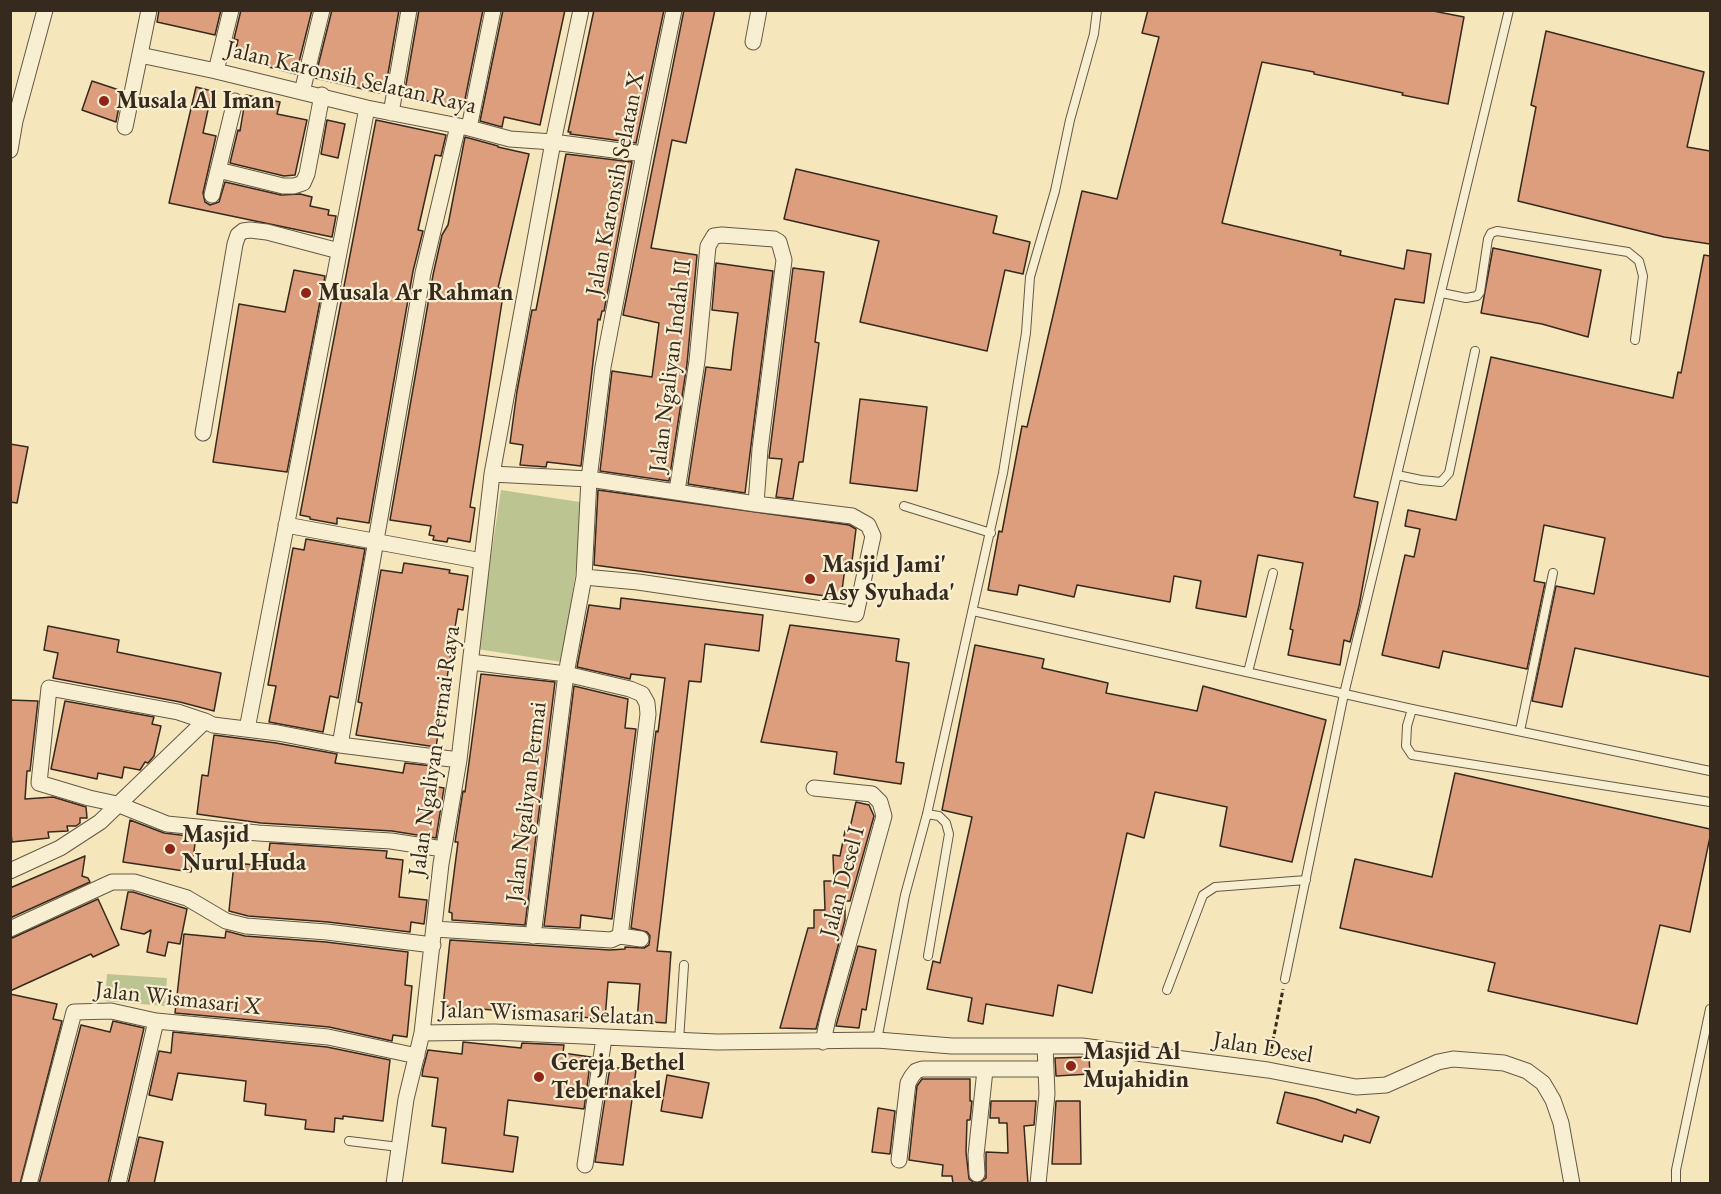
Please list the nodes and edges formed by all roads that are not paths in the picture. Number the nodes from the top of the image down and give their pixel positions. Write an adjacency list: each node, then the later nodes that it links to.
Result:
1 (45, 10): 23 (street)
2 (149, 10): 13 (street)
3 (231, 10): 14 (street)
4 (322, 10): 15 (street)
5 (409, 10): 19 (street)
6 (493, 10): 21 (street)
7 (581, 10): 22 (street)
8 (674, 10): 24 (street, Jalan Karonsih Selatan X)
9 (759, 10): 12 (street)
10 (1097, 10): 39 (lane)
11 (1509, 10): 28 (lane)
12 (753, 42)
13 (140, 55): 14 (street, Jalan Karonsih Selatan Raya); 20 (street)
14 (216, 71): 15 (street, Jalan Karonsih Selatan Raya)
15 (302, 92): 16 (street, Jalan Karonsih Selatan Raya)
16 (322, 95): 18 (street, Jalan Karonsih Selatan Raya); 25 (street)
17 (235, 101): 25 (street)
18 (367, 108): 19 (street, Jalan Karonsih Selatan Raya); 27 (street)
19 (391, 113): 21 (street, Jalan Karonsih Selatan Raya)
20 (125, 126)
21 (464, 127): 22 (street, Jalan Karonsih Selatan Raya); 40 (street)
22 (553, 142): 24 (street, Jalan Karonsih Selatan Raya); 32 (street, Jalan Ngaliyan Permai Raya)
23 (10, 150)
24 (644, 154): 34 (street, Jalan Karonsih Selatan X)
25 (218, 170): 26 (street)
26 (212, 195)
27 (339, 251): 31 (street); 38 (street)
28 (1442, 293): 29 (lane); 33 (lane)
29 (1635, 340)
30 (1475, 351): 33 (lane)
31 (203, 433)
32 (492, 474): 34 (street); 41 (street, Jalan Ngaliyan Permai Raya)
33 (1397, 475): 49 (lane)
34 (589, 479): 35 (street); 44 (street, Jalan Ngaliyan Permai)
35 (677, 491): 36 (street); 36 (street, Jalan Ngaliyan Indah II)
36 (756, 504): 44 (street)
37 (904, 506): 39 (lane)
38 (286, 525): 40 (street); 52 (street)
39 (991, 533): 45 (lane)
40 (376, 541): 41 (street); 54 (street)
41 (482, 561): 46 (street, Jalan Ngaliyan Permai Raya)
42 (1274, 573): 47 (lane)
43 (1553, 573): 53 (lane)
44 (584, 577): 48 (street, Jalan Ngaliyan Permai)
45 (973, 611): 47 (lane); 60 (lane)
46 (471, 662): 48 (street); 55 (street, Jalan Ngaliyan Permai Raya)
47 (1248, 672): 49 (lane)
48 (566, 674): 65 (street, Jalan Ngaliyan Permai); 66 (street)
49 (1344, 694): 50 (lane); 63 (lane)
50 (1412, 709): 53 (lane); 58 (lane)
51 (209, 723): 52 (street); 59 (street); 59 (street)
52 (247, 729): 54 (street)
53 (1520, 731): 56 (lane)
54 (340, 745): 55 (street)
55 (459, 760): 61 (street, Jalan Ngaliyan Permai Raya)
56 (1710, 771)
57 (814, 788): 79 (street, Jalan Desel I)
58 (1710, 802)
59 (117, 804): 61 (street); 62 (street)
60 (927, 814): 69 (lane); 77 (lane)
61 (443, 849): 67 (street, Jalan Ngaliyan Permai Raya)
62 (10, 871)
63 (1306, 880): 71 (lane); 72 (lane)
64 (10, 929): 67 (street)
65 (532, 936): 66 (street); 67 (street)
66 (620, 936): 68 (street)
67 (434, 937): 75 (street, Jalan Ngaliyan Permai Raya)
68 (641, 939)
69 (928, 956)
70 (684, 965): 78 (lane)
71 (1285, 979)
72 (1167, 990)
73 (1710, 1009): 94 (lane)
74 (156, 1021): 81 (street, Jalan Wismasari X); 89 (street, Jalan Wismasari X); 90 (street)
75 (422, 1033): 76 (street, Jalan Wismasari Selatan); 81 (street, Jalan Wismasari Selatan)
76 (604, 1038): 78 (street, Jalan Wismasari Selatan); 87 (street)
77 (877, 1040): 79 (street, Jalan Desel); 80 (street, Jalan Desel)
78 (679, 1041): 79 (street, Jalan Wismasari Selatan)
79 (823, 1042)
80 (1045, 1046): 82 (street); 93 (street, Jalan Desel)
81 (417, 1056): 85 (street, Jalan Wismasari Selatan)
82 (1046, 1069): 83 (street); 92 (street)
83 (986, 1070): 86 (street); 88 (street)
84 (349, 1141): 85 (lane)
85 (399, 1147): 91 (street, Jalan Wismasari Selatan)
86 (899, 1160)
87 (585, 1165)
88 (977, 1174)
89 (28, 1184)
90 (118, 1184)
91 (394, 1184)
92 (1038, 1184)
93 (1572, 1184)
94 (1676, 1184)

